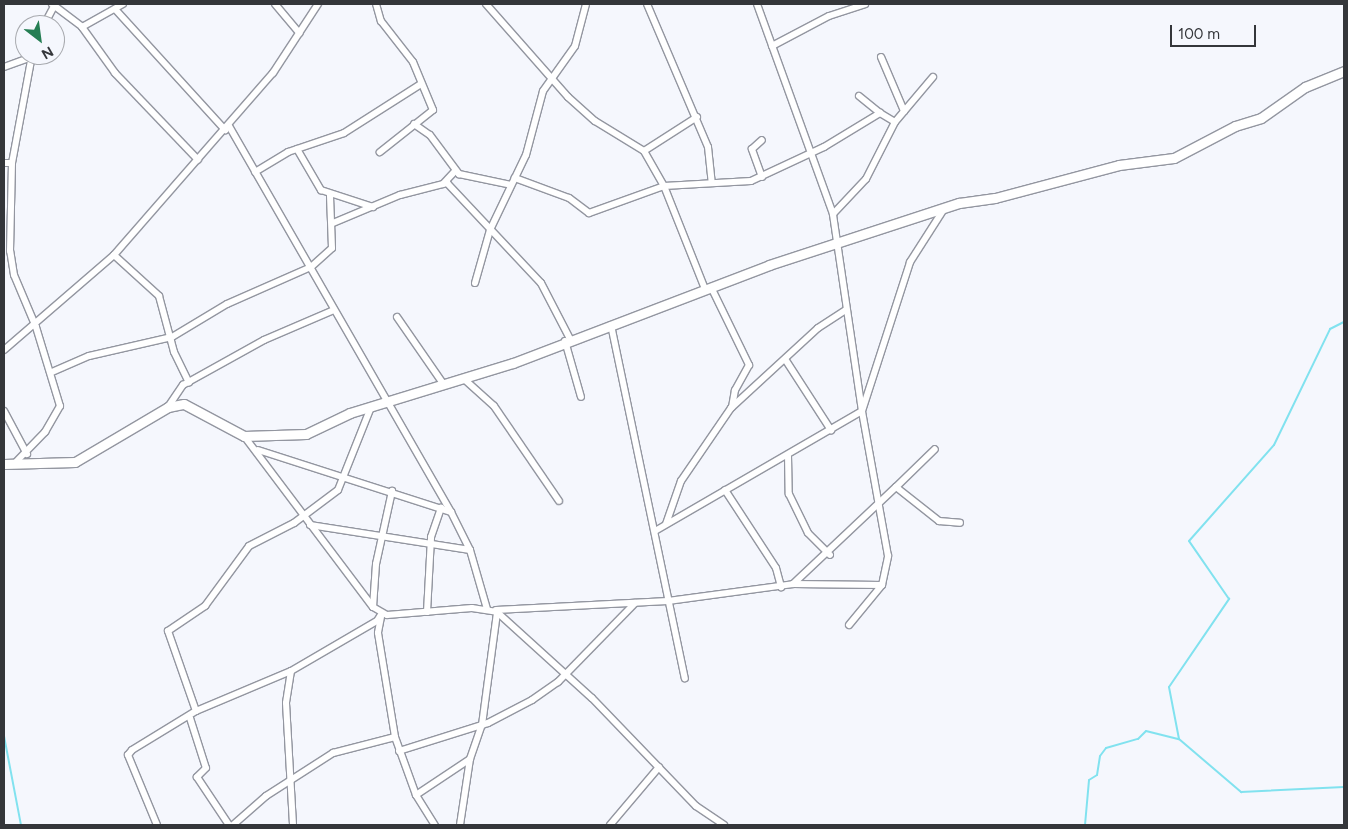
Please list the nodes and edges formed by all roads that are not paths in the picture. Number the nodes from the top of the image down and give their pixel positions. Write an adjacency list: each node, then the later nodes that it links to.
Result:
1 (54, 4): 12 (street)
2 (123, 4): 11 (street)
3 (275, 4): 13 (street)
4 (318, 4): 13 (street)
5 (376, 4): 20 (street)
6 (486, 4): 19 (street)
7 (586, 4): 19 (street)
8 (647, 4): 24 (street)
9 (757, 4): 14 (street)
10 (865, 4): 14 (street)
11 (115, 8): 12 (street); 27 (street)
12 (82, 27): 33 (street)
13 (299, 33): 27 (street)
14 (772, 46): 32 (street)
15 (881, 57): 22 (street)
16 (29, 65): 35 (street)
17 (1344, 71): 46 (street)
18 (933, 77): 22 (street)
19 (550, 79): 30 (street); 39 (street)
20 (421, 84): 26 (street); 29 (street)
21 (859, 96): 23 (street)
22 (904, 111): 25 (street)
23 (880, 113): 25 (street); 32 (street)
24 (697, 117): 30 (street); 40 (street)
25 (895, 122): 47 (street)
26 (414, 124): 31 (street); 36 (street)
27 (227, 128): 33 (street); 37 (street)
28 (762, 140): 38 (street)
29 (297, 149): 37 (street); 44 (street)
30 (644, 151): 43 (street)
31 (380, 152)
32 (812, 152): 38 (street); 47 (street)
33 (198, 160): 51 (street)
34 (4, 163): 35 (street)
35 (12, 163): 59 (street)
36 (455, 171): 41 (street); 42 (street)
37 (255, 172): 52 (street)
38 (762, 177): 40 (street)
39 (515, 178): 42 (street); 43 (street)
40 (712, 183): 43 (street)
41 (443, 184): 45 (street); 49 (street)
42 (511, 186): 49 (street)
43 (664, 186): 54 (street)
44 (330, 195): 45 (street); 48 (street)
45 (373, 207): 48 (street)
46 (944, 209): 50 (street); 73 (street)
47 (833, 214): 50 (street)
48 (333, 223): 52 (street)
49 (490, 230): 53 (street); 61 (street)
50 (836, 244): 54 (street); 56 (street)
51 (114, 255): 59 (street); 60 (street)
52 (311, 267): 55 (street); 60 (street)
53 (475, 283)
54 (708, 288): 58 (street); 72 (street)
55 (334, 310): 66 (street); 69 (street)
56 (846, 310): 63 (street); 73 (street)
57 (397, 317): 67 (street)
58 (611, 325): 61 (street); 94 (street)
59 (36, 326): 62 (street); 64 (street)
60 (172, 337): 64 (street); 66 (street)
61 (567, 340): 65 (street); 68 (street)
62 (4, 350)
63 (785, 359): 72 (street); 75 (street)
64 (52, 372): 79 (street)
65 (464, 379): 67 (street); 86 (street)
66 (189, 383): 70 (street)
67 (444, 386): 69 (street)
68 (581, 397)
69 (390, 402): 71 (street); 89 (street)
70 (168, 407): 76 (street); 81 (street)
71 (371, 407): 76 (street); 82 (street)
72 (731, 408): 92 (street)
73 (862, 411): 75 (street); 87 (street)
74 (4, 412): 79 (street)
75 (831, 430): 80 (street)
76 (244, 436): 78 (street)
77 (935, 449): 83 (street)
78 (258, 450): 82 (street); 90 (street)
79 (27, 454): 81 (street)
80 (788, 455): 84 (street); 98 (street)
81 (8, 465)
82 (345, 479): 85 (street); 90 (street)
83 (896, 487): 87 (street); 91 (street)
84 (724, 490): 92 (street); 101 (street)
85 (392, 491): 88 (street); 95 (street)
86 (559, 501)
87 (878, 507): 98 (street); 100 (street)
88 (441, 508): 89 (street); 96 (street)
89 (452, 512): 97 (street)
90 (304, 516): 93 (street); 112 (street)
91 (960, 523)
92 (666, 524): 94 (street)
93 (310, 525): 95 (street); 104 (street)
94 (655, 531): 102 (street)
95 (383, 538): 96 (street); 104 (street)
96 (430, 546): 97 (street); 106 (street)
97 (470, 550): 105 (street)
98 (830, 555): 99 (street)
99 (793, 584): 100 (street); 101 (street)
100 (882, 585): 108 (street)
101 (781, 587): 102 (street)
102 (668, 601): 103 (street); 111 (street)
103 (635, 603): 105 (street); 110 (street)
104 (373, 606): 107 (street)
105 (493, 610): 106 (street); 110 (street); 114 (street)
106 (427, 612): 107 (street)
107 (382, 613): 109 (street); 115 (street)
108 (849, 625)
109 (290, 671): 112 (street); 119 (street)
110 (566, 674): 114 (street); 118 (street)
111 (685, 678)
112 (196, 711): 113 (street)
113 (190, 718): 121 (street); 122 (street)
114 (482, 725): 116 (street); 117 (street)
115 (394, 737): 116 (street); 119 (street)
116 (399, 751): 120 (street)
117 (470, 759): 120 (street); 126 (street)
118 (659, 767): 127 (street); 128 (street)
119 (288, 782): 123 (street); 124 (street)
120 (416, 795): 125 (street)
121 (157, 825)
122 (229, 825)
123 (233, 825)
124 (293, 825)
125 (435, 825)
126 (460, 825)
127 (610, 825)
128 (724, 825)

